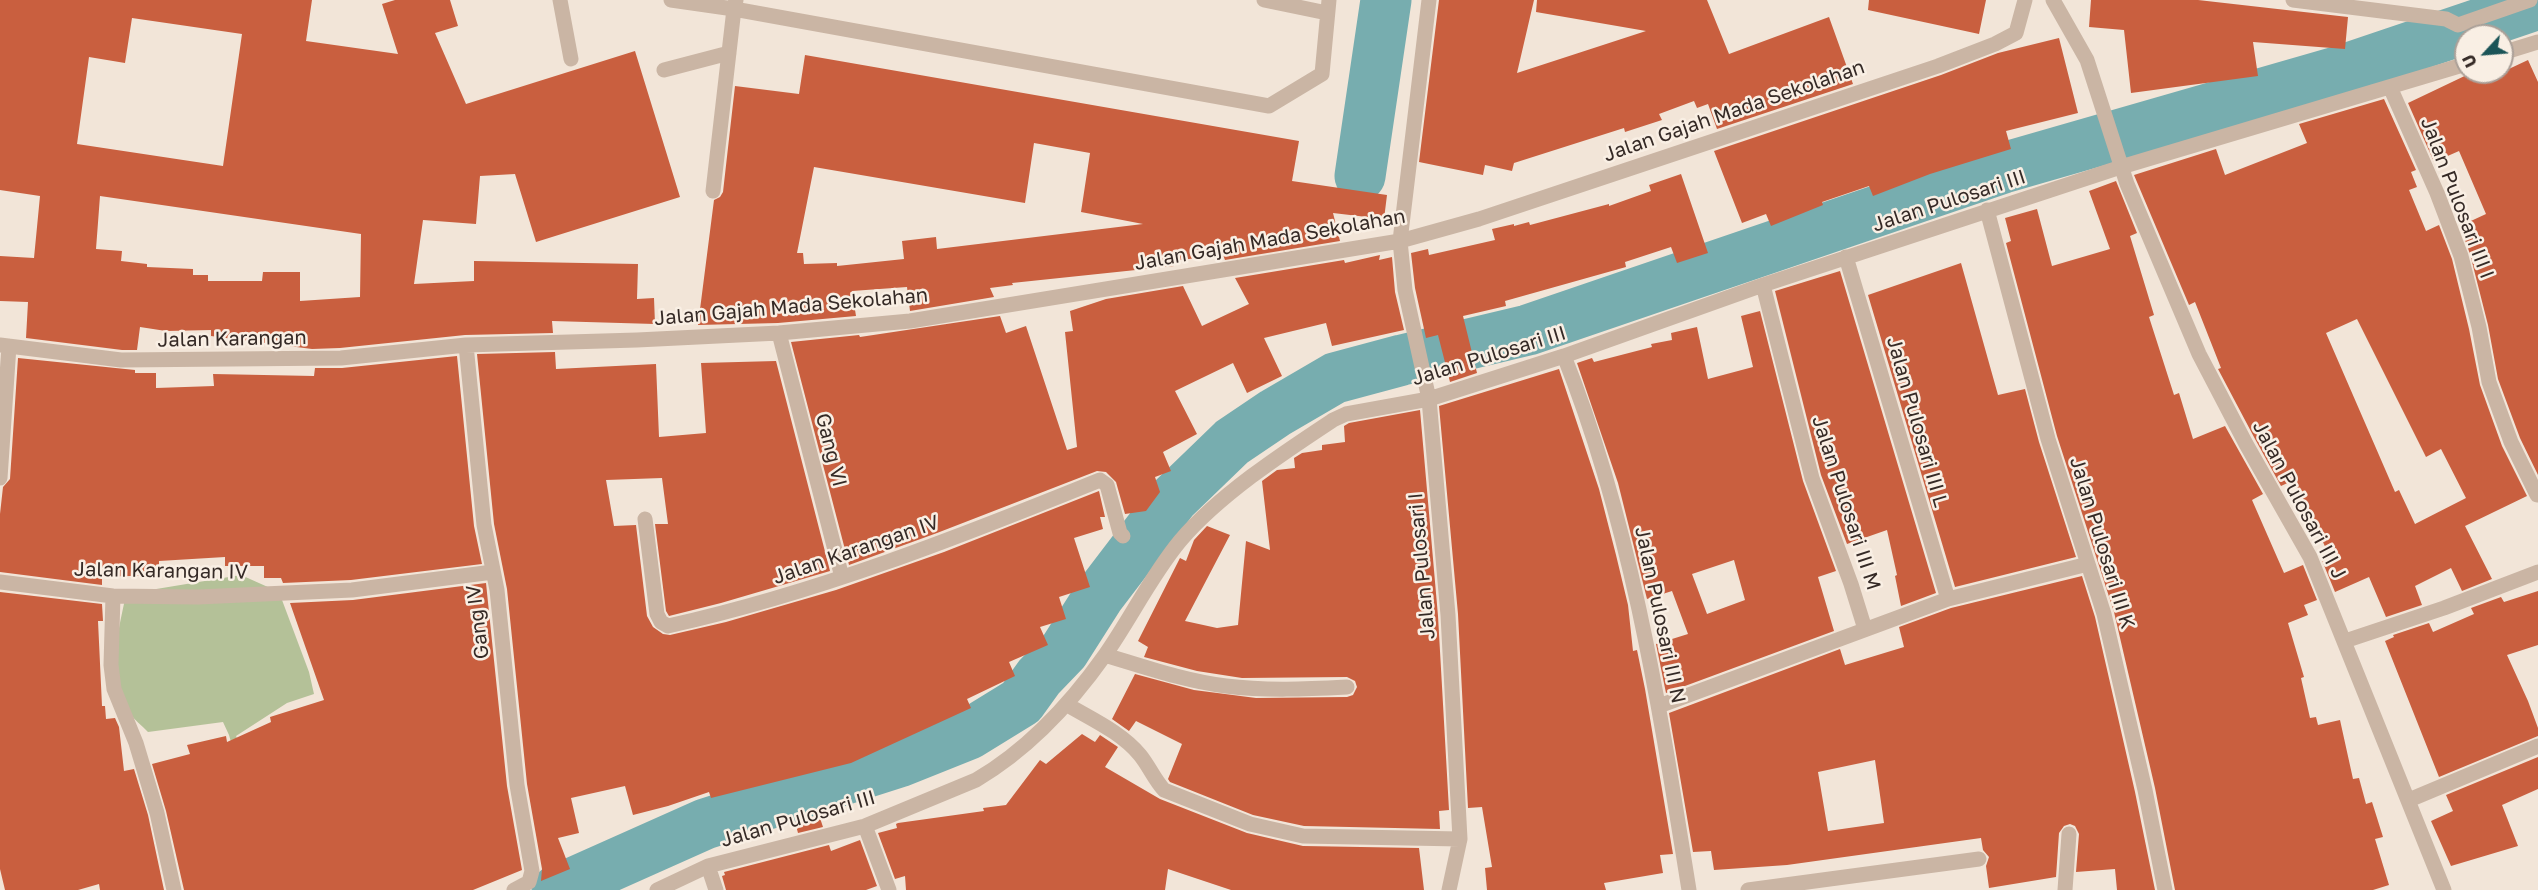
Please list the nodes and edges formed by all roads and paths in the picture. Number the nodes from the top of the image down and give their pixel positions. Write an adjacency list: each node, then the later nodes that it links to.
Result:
1 (560, 0): 14 (street)
2 (672, 0): 9 (street)
3 (1264, 0): 10 (street)
4 (1430, 0): 21 (street, Jalan Pulosari I)
5 (2025, 0): 21 (street, Jalan Gajah Mada Sekolahan)
6 (2053, 0): 18 (street, Jalan Pulosari III J)
7 (2293, 0): 8 (street)
8 (2530, 0)
9 (735, 4): 10 (street); 13 (street)
10 (1328, 7)
11 (2538, 42): 12 (street)
12 (2514, 49)
13 (729, 52): 16 (street); 19 (street)
14 (571, 59)
15 (2454, 68): 17 (street, Jalan Pulosari III)
16 (664, 70)
17 (2390, 87): 18 (street, Jalan Pulosari III); 30 (street, Jalan Pulosari III I)
18 (2119, 162): 20 (street, Jalan Pulosari III); 41 (street, Jalan Pulosari III J)
19 (713, 190)
20 (1987, 210): 22 (street, Jalan Pulosari III); 33 (street, Jalan Pulosari III K)
21 (1400, 241): 24 (street, Jalan Gajah Mada Sekolahan); 28 (street, Jalan Pulosari I)
22 (1846, 257): 23 (street, Jalan Pulosari III); 39 (street, Jalan Pulosari III L)
23 (1763, 285): 27 (street, Jalan Pulosari III); 40 (street, Jalan Pulosari III M)
24 (779, 333): 26 (street, Jalan Gajah Mada Sekolahan); 36 (street, Gang VI)
25 (5, 345): 26 (street, Jalan Karangan); 29 (street)
26 (466, 345): 34 (street, Gang IV)
27 (1564, 356): 28 (street, Jalan Pulosari III); 45 (street, Jalan Pulosari III N)
28 (1429, 399): 42 (street, Jalan Pulosari III); 50 (street, Jalan Pulosari I)
29 (0, 478)
30 (2536, 495)
31 (645, 519): 36 (street, Jalan Karangan IV)
32 (1123, 536): 36 (street, Jalan Karangan IV)
33 (2088, 564): 39 (street); 62 (street, Jalan Pulosari III K)
34 (493, 572): 38 (street, Jalan Karangan IV); 53 (street, Gang IV)
35 (2538, 572): 41 (street)
36 (842, 577)
37 (0, 582): 38 (street, Jalan Karangan IV)
38 (113, 596): 54 (street)
39 (1948, 599): 40 (street)
40 (1865, 629): 45 (street)
41 (2345, 641): 47 (street, Jalan Pulosari III J)
42 (1105, 655): 43 (street); 44 (street, Jalan Pulosari III)
43 (1347, 687)
44 (1066, 705): 48 (street, Jalan Pulosari III); 50 (street)
45 (1659, 706): 59 (street, Jalan Pulosari III N)
46 (2538, 746): 47 (street)
47 (2409, 800): 63 (street, Jalan Pulosari III J)
48 (865, 826): 52 (street, Jalan Pulosari III); 57 (street)
49 (2069, 834): 61 (street)
50 (1460, 839): 58 (street, Jalan Pulosari I)
51 (1979, 859): 60 (street)
52 (708, 866): 55 (street, Jalan Pulosari III); 56 (street)
53 (522, 888)
54 (174, 890)
55 (657, 890)
56 (717, 890)
57 (889, 890)
58 (1449, 890)
59 (1689, 890)
60 (1748, 890)
61 (2065, 890)
62 (2165, 890)
63 (2444, 890)

